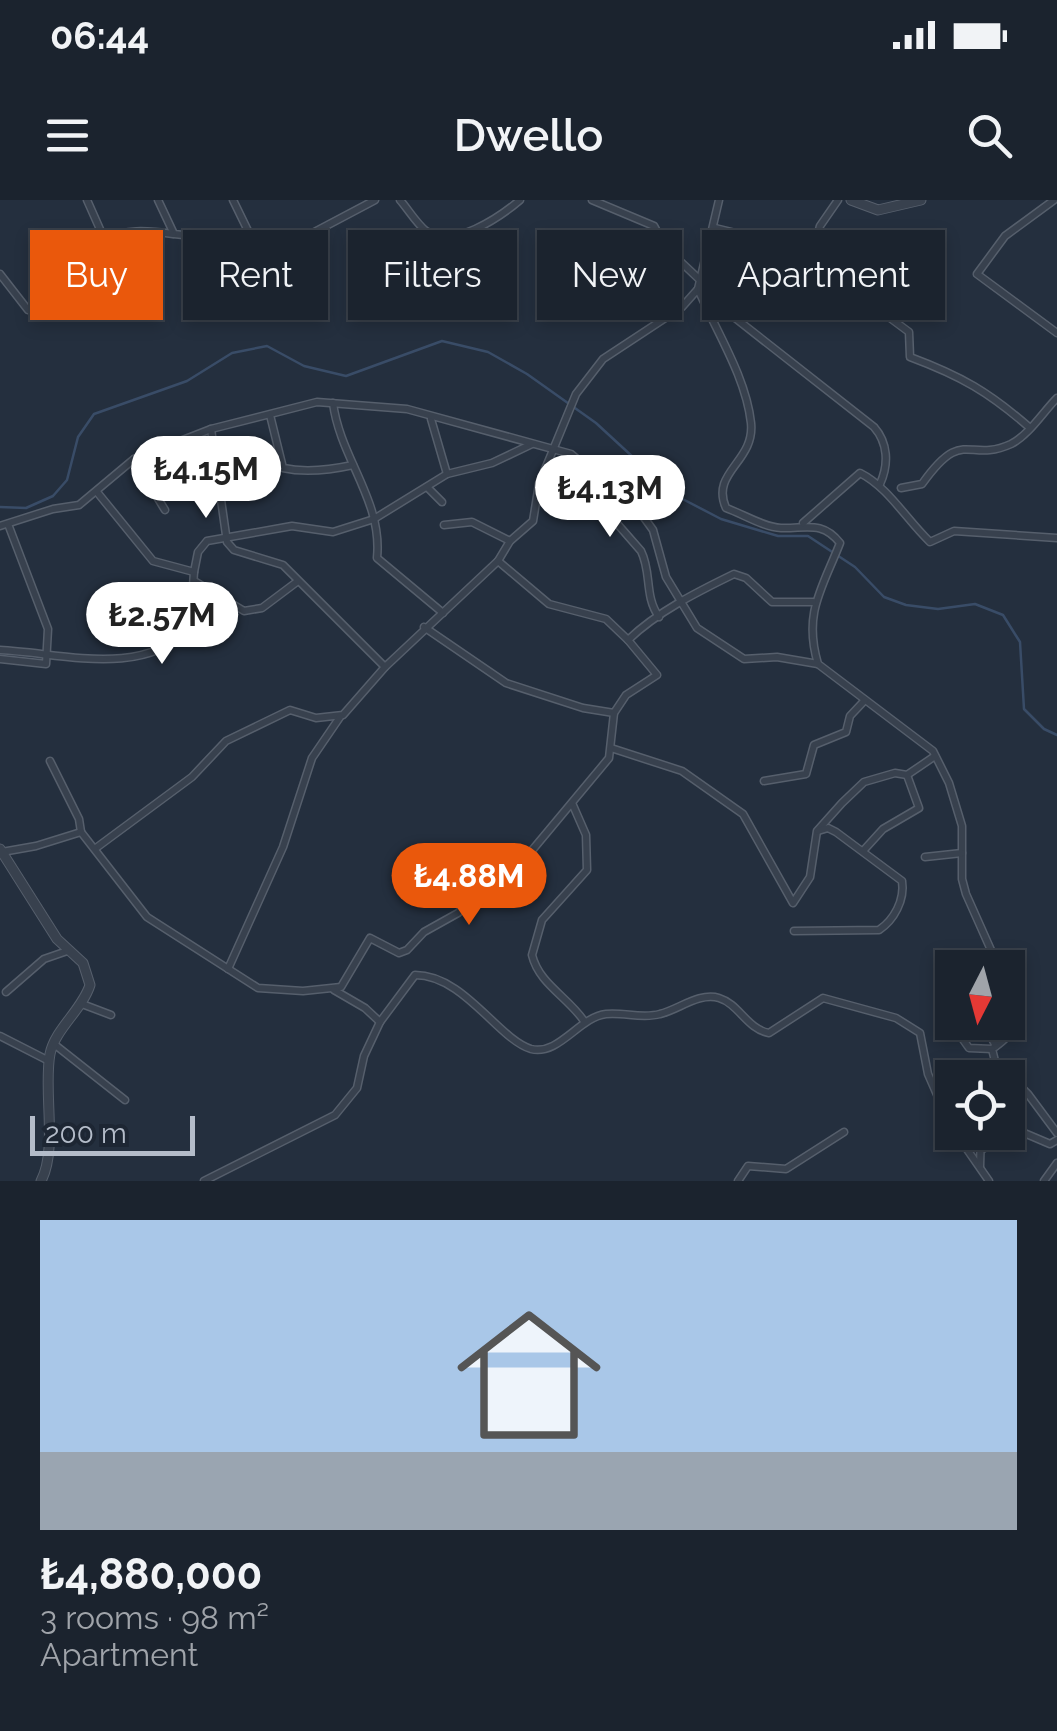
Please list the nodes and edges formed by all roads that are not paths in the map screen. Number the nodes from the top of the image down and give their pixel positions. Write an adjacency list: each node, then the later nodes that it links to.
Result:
1 (87, 200): 14 (street)
2 (233, 200): 15 (street)
3 (375, 200): 16 (street)
4 (400, 200): 5 (street)
5 (520, 200)
6 (592, 200): 23 (street)
7 (719, 200): 13 (street)
8 (838, 200): 18 (street)
9 (852, 200): 10 (street)
10 (921, 200)
11 (1054, 200): 30 (street)
12 (161, 201): 20 (street)
13 (715, 228): 17 (street); 23 (street)
14 (101, 230)
15 (248, 230)
16 (318, 230)
17 (723, 230)
18 (819, 230)
19 (163, 232): 20 (street)
20 (174, 234): 21 (street)
21 (183, 235)
22 (0, 274): 26 (street)
23 (700, 280): 24 (street)
24 (698, 289): 25 (street); 38 (street)
25 (702, 299)
26 (30, 311)
27 (711, 320): 50 (street)
28 (738, 320): 43 (street)
29 (893, 320): 35 (street)
30 (1057, 333)
31 (1057, 398): 35 (street)
32 (333, 403): 33 (street); 34 (street); 41 (street)
33 (270, 415): 36 (street); 41 (street)
34 (431, 418): 37 (street); 42 (street)
35 (1030, 428): 45 (street)
36 (211, 429): 40 (street); 53 (street)
37 (532, 444): 38 (street); 42 (street)
38 (554, 450): 39 (street); 55 (street)
39 (571, 454): 60 (street); 62 (street)
40 (134, 459): 46 (street); 48 (street)
41 (353, 465): 49 (street)
42 (446, 474): 44 (street)
43 (880, 484): 50 (street); 54 (street)
44 (428, 487): 47 (street); 49 (street)
45 (902, 488)
46 (97, 492): 51 (street); 57 (street)
47 (442, 502)
48 (165, 510)
49 (374, 519): 53 (street); 61 (street)
50 (802, 524): 59 (street)
51 (4, 525): 66 (street)
52 (444, 525): 55 (street)
53 (226, 536): 57 (street); 58 (street)
54 (1057, 538)
55 (510, 541): 56 (street)
56 (498, 561): 61 (street); 64 (street)
57 (194, 577): 58 (street); 66 (street)
58 (298, 581): 69 (street)
59 (813, 602): 60 (street); 68 (street)
60 (679, 603): 62 (street); 68 (street)
61 (443, 613): 63 (street)
62 (659, 617): 64 (street)
63 (424, 628): 69 (street); 71 (street)
64 (628, 640): 71 (street)
65 (0, 650): 66 (street)
66 (46, 652): 67 (street)
67 (0, 659)
68 (818, 664): 70 (street)
69 (385, 667): 72 (street)
70 (865, 700): 74 (street); 77 (street)
71 (614, 713): 73 (street)
72 (341, 716): 81 (street); 89 (street)
73 (611, 748): 78 (street); 79 (street)
74 (934, 756): 76 (street); 84 (street)
75 (50, 761): 80 (street)
76 (906, 775): 79 (street); 83 (street)
77 (764, 782)
78 (572, 802): 90 (street); 95 (street)
79 (817, 831): 83 (street)
80 (81, 832): 81 (street); 82 (street)
81 (96, 848): 89 (street)
82 (1, 851): 87 (street)
83 (863, 852): 86 (street)
84 (962, 853): 85 (street); 88 (street)
85 (924, 857)
86 (794, 931)
87 (72, 950): 91 (street); 92 (street)
88 (991, 950)
89 (228, 969): 90 (street)
90 (334, 990): 94 (street)
91 (6, 992)
92 (82, 1004): 93 (street); 100 (street)
93 (112, 1015)
94 (380, 1022): 95 (street); 113 (street)
95 (584, 1022): 103 (street)
96 (0, 1036): 102 (street)
97 (963, 1040): 101 (street)
98 (991, 1040): 101 (street)
99 (1006, 1040): 101 (street)
100 (54, 1044): 102 (street); 104 (street)
101 (994, 1047): 107 (street)
102 (50, 1062): 112 (street)
103 (935, 1091)
104 (126, 1100)
105 (844, 1132): 114 (street)
106 (1025, 1133): 107 (street)
107 (1057, 1137)
108 (967, 1150): 111 (street)
109 (983, 1150): 111 (street)
110 (1057, 1163): 116 (street)
111 (980, 1168): 115 (street)
112 (40, 1181)
113 (204, 1181)
114 (738, 1181)
115 (989, 1181)
116 (1044, 1181)

